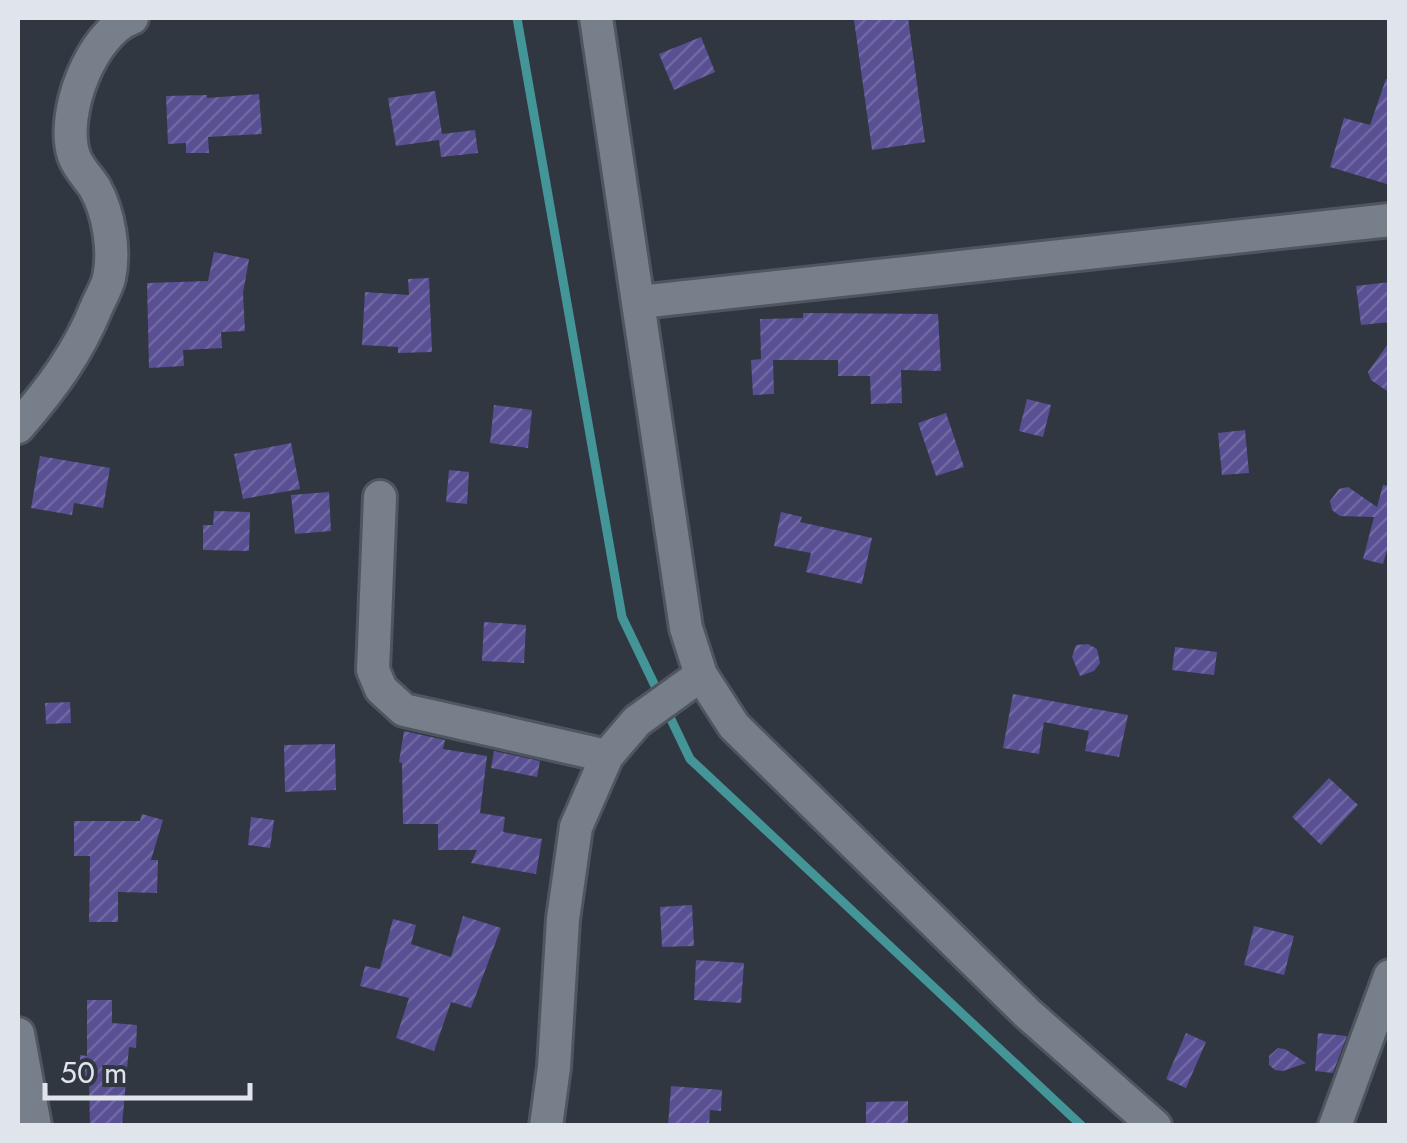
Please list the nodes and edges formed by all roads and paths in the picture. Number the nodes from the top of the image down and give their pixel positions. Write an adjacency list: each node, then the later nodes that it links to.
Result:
1 (132, 18): 5 (street)
2 (596, 18): 4 (street)
3 (1390, 220): 4 (street)
4 (640, 302): 7 (street)
5 (18, 427)
6 (380, 497): 8 (street)
7 (701, 675): 8 (street); 13 (street)
8 (607, 756): 12 (street)
9 (1390, 976): 14 (street)
10 (18, 1034): 11 (street)
11 (35, 1126)
12 (546, 1126)
13 (1155, 1126)
14 (1335, 1126)

